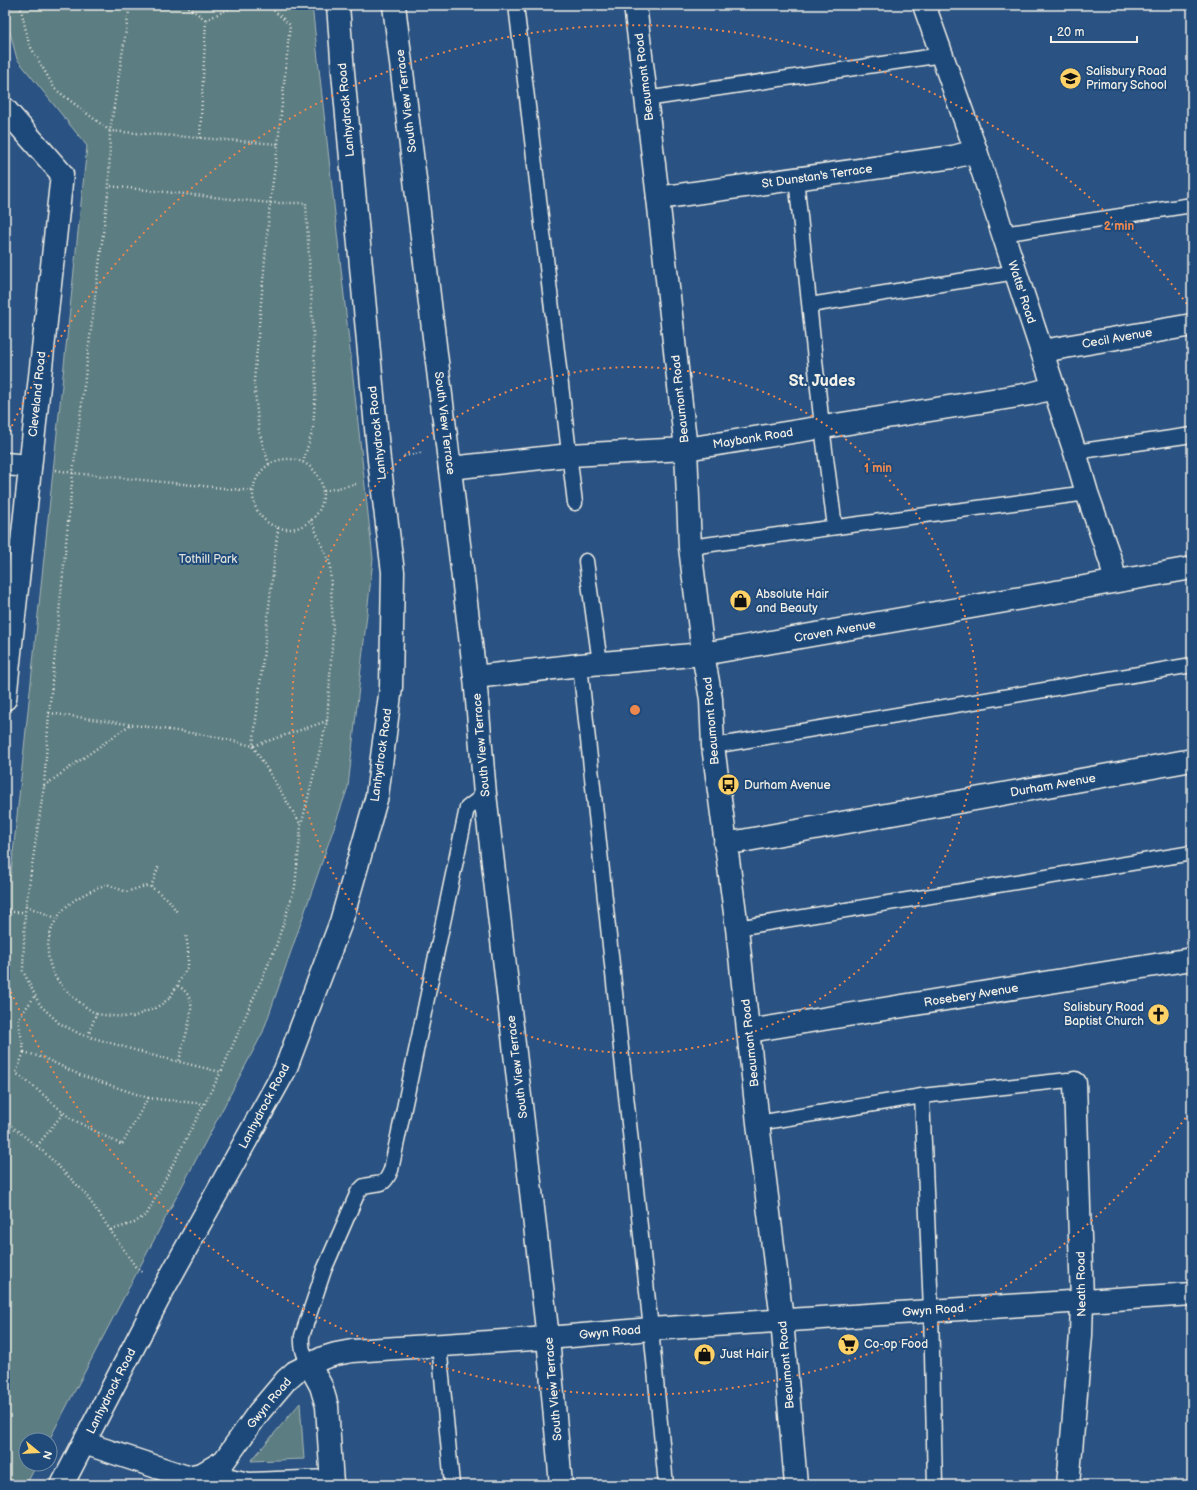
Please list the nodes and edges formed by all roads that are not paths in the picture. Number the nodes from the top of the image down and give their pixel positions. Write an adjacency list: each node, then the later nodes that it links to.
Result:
1 (338, 5): 58 (street, Lanhydrock Road)
2 (394, 5): 26 (street, South View Terrace)
3 (516, 5): 23 (lane)
4 (635, 5): 7 (street, Beaumont Road)
5 (924, 5): 6 (street, Watts' Road)
6 (942, 55): 7 (lane); 9 (street, Watts' Road)
7 (646, 99): 11 (street, Beaumont Road)
8 (5, 109): 25 (street, Cleveland Road)
9 (976, 151): 10 (street, St Dunstan's Terrace); 13 (street, Watts' Road)
10 (796, 178): 11 (street, St Dunstan's Terrace); 15 (lane)
11 (658, 198): 21 (street, Beaumont Road)
12 (1192, 205): 13 (lane)
13 (1003, 234): 14 (street, Watts' Road)
14 (1016, 272): 15 (lane); 17 (street, Watts' Road)
15 (810, 305): 19 (lane)
16 (1192, 325): 17 (street, Cecil Avenue)
17 (1042, 351): 18 (street, Watts' Road)
18 (1053, 388): 19 (street, Maybank Road); 22 (street, Watts' Road)
19 (822, 427): 21 (street, Maybank Road); 29 (lane)
20 (1192, 435): 22 (lane)
21 (686, 449): 23 (street, Maybank Road); 30 (street, Beaumont Road)
22 (1075, 452): 27 (street, Watts' Road)
23 (570, 456): 26 (street, Maybank Road); 28 (lane)
24 (5, 464): 25 (street)
25 (30, 466): 38 (street, Cleveland Road)
26 (450, 468): 37 (street, South View Terrace)
27 (1087, 493): 29 (lane); 33 (street, Watts' Road)
28 (575, 503)
29 (835, 527): 30 (lane)
30 (690, 546): 34 (street, Beaumont Road)
31 (586, 561): 35 (lane)
32 (1192, 568): 33 (street, Craven Avenue)
33 (1115, 582): 34 (street, Craven Avenue)
34 (703, 654): 35 (street, Craven Avenue); 39 (street, Beaumont Road)
35 (590, 664): 37 (street, Craven Avenue); 54 (lane)
36 (1192, 665): 39 (lane)
37 (475, 677): 41 (street, South View Terrace)
38 (5, 698)
39 (713, 746): 42 (street, Beaumont Road)
40 (1192, 760): 42 (street, Durham Avenue)
41 (485, 794): 55 (street, South View Terrace); 57 (lane)
42 (725, 844): 44 (street, Beaumont Road)
43 (1192, 853): 44 (lane)
44 (737, 928): 46 (street, Beaumont Road)
45 (1192, 959): 46 (street, Rosebery Avenue)
46 (749, 1031): 49 (street, Beaumont Road)
47 (1075, 1083): 48 (lane); 51 (street, Neath Road)
48 (922, 1096): 49 (lane); 52 (lane)
49 (758, 1123): 53 (street, Beaumont Road)
50 (1192, 1294): 51 (street, Gwyn Road)
51 (1082, 1300): 52 (street, Gwyn Road); 67 (street, Neath Road)
52 (931, 1310): 53 (street, Gwyn Road); 66 (lane)
53 (782, 1320): 54 (street, Gwyn Road); 65 (street, Beaumont Road)
54 (651, 1329): 55 (street, Gwyn Road); 64 (lane)
55 (548, 1338): 56 (street, Gwyn Road); 63 (street, South View Terrace)
56 (439, 1344): 57 (street, Gwyn Road); 62 (lane)
57 (310, 1366): 59 (street, Gwyn Road); 60 (street)
58 (84, 1443): 59 (street, Gwyn Road); 61 (street, Lanhydrock Road)
59 (200, 1480): 60 (street)
60 (332, 1483)
61 (62, 1485)
62 (452, 1485)
63 (561, 1485)
64 (666, 1485)
65 (796, 1485)
66 (935, 1485)
67 (1068, 1485)

